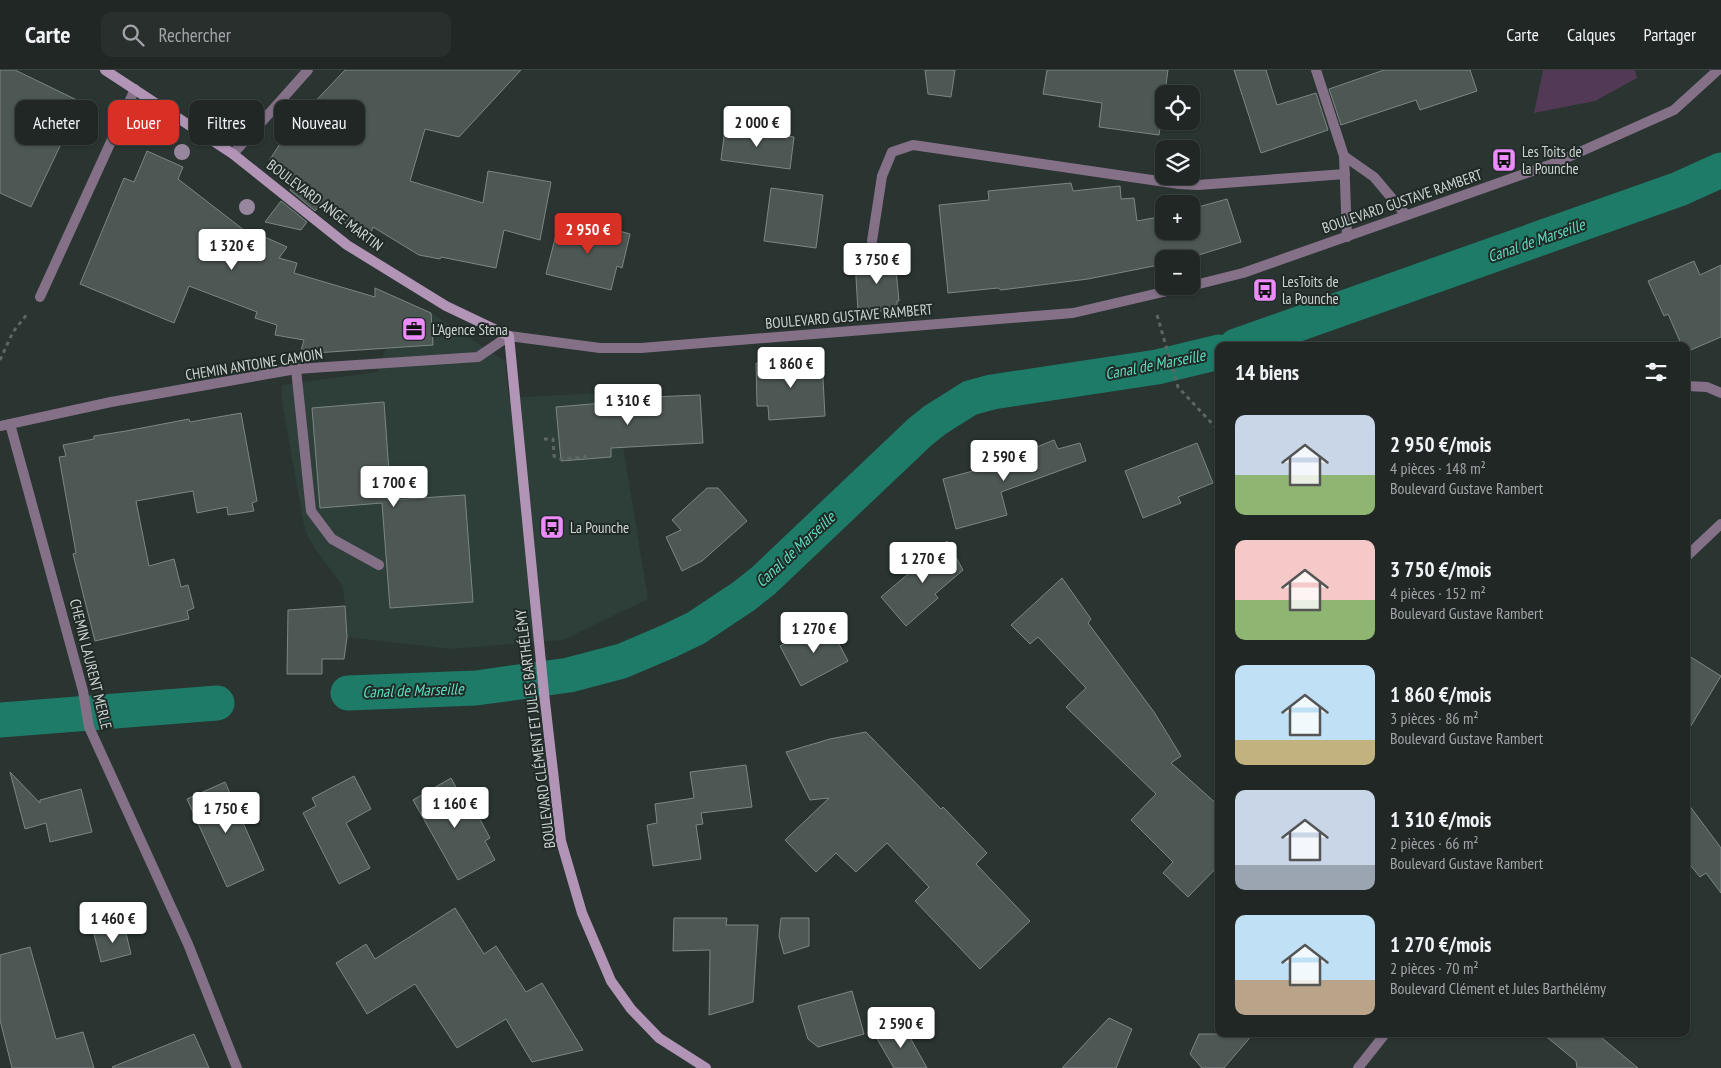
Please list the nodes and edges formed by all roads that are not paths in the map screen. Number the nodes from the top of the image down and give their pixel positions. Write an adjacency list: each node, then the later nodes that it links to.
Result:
1 (105, 70): 5 (street, BOULEVARD ANGE MARTIN)
2 (308, 70): 6 (street)
3 (1316, 70): 7 (street)
4 (1718, 70): 9 (street, BOULEVARD GUSTAVE RAMBERT)
5 (135, 89): 6 (street, BOULEVARD ANGE MARTIN); 14 (street)
6 (233, 154): 15 (street, BOULEVARD ANGE MARTIN)
7 (1344, 156): 8 (street); 9 (street)
8 (1345, 174): 10 (street); 11 (street)
9 (1406, 215): 10 (street, BOULEVARD GUSTAVE RAMBERT)
10 (1346, 237): 12 (street, BOULEVARD GUSTAVE RAMBERT)
11 (872, 241)
12 (1200, 284)
13 (1155, 294): 15 (street, BOULEVARD GUSTAVE RAMBERT)
14 (40, 297)
15 (509, 336): 16 (street, CHEMIN ANTOINE CAMOIN); 25 (street, BOULEVARD CLÉMENT ET JULES BARTHÉLÉMY)
16 (296, 369): 19 (street, CHEMIN ANTOINE CAMOIN); 22 (street)
17 (1690, 386): 18 (street)
18 (1721, 393)
19 (5, 425): 24 (street, CHEMIN LAURENT MERLE)
20 (1721, 524): 21 (street)
21 (1690, 553)
22 (378, 565)
23 (1383, 1037): 26 (street)
24 (237, 1068)
25 (706, 1068)
26 (1358, 1068)

